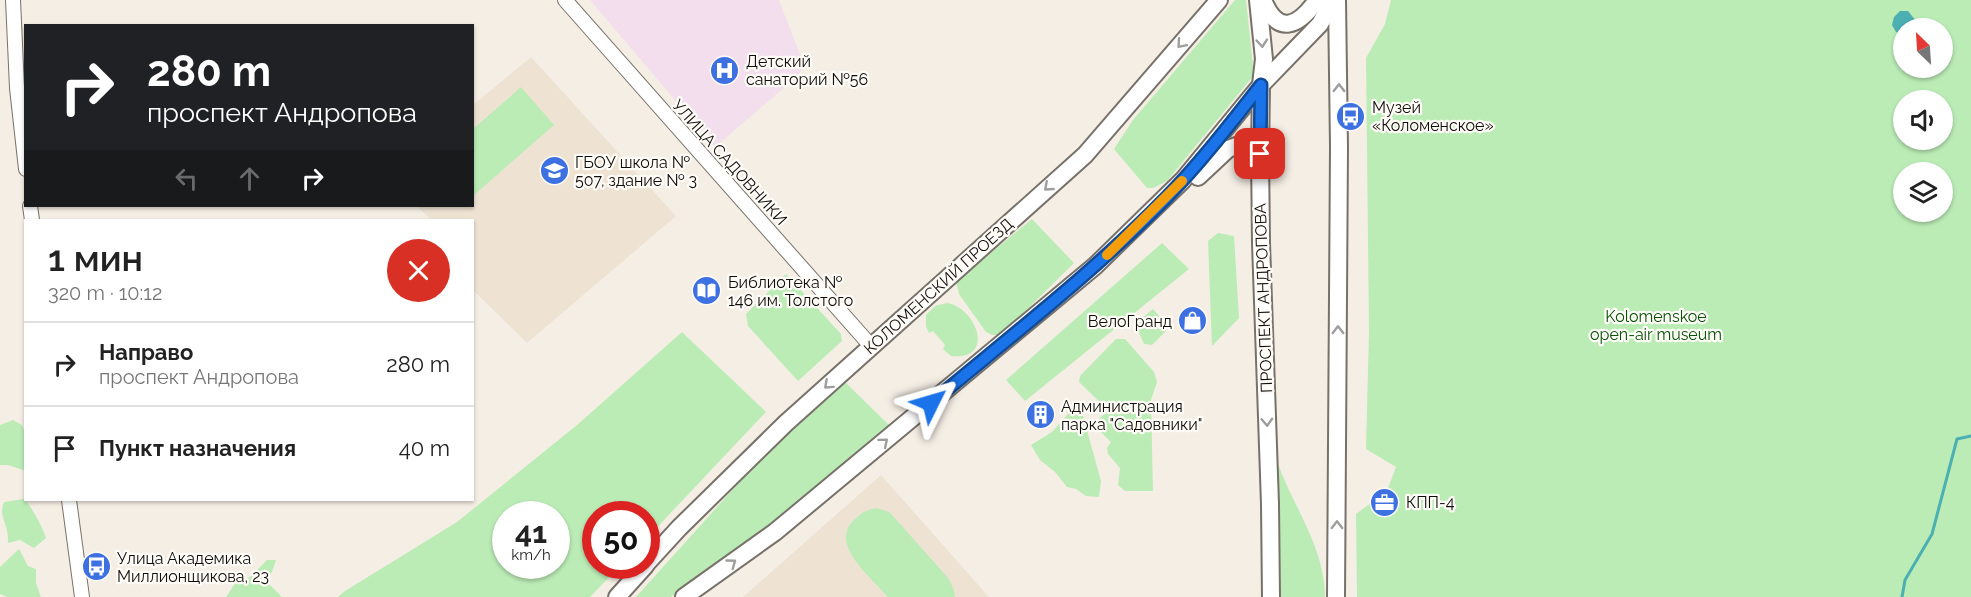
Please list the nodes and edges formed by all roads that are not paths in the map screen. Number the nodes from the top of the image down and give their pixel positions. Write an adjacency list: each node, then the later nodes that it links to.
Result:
1 (13, 0): 9 (street)
2 (565, 0): 12 (street, УЛИЦА САДОВНИКИ)
3 (1219, 0): 12 (main road, КОЛОМЕНСКИЙ ПРОЕЗД, one-way to 12)
4 (1258, 0): 8 (main road, ПРОСПЕКТ АНДРОПОВА, one-way to 8)
5 (1263, 0): 6 (main road)
6 (1317, 0)
7 (1335, 0): 8 (main road); 20 (main road, one-way to 7)
8 (1261, 85): 10 (main road, ПРОСПЕКТ АНДРОПОВА); 11 (main road)
9 (24, 150)
10 (1260, 184): 11 (main road); 19 (main road, ПРОСПЕКТ АНДРОПОВА, one-way to 19)
11 (1168, 196): 18 (main road, one-way to 11)
12 (871, 346): 14 (main road, КОЛОМЕНСКИЙ ПРОЕЗД, one-way to 14)
13 (69, 501): 16 (street)
14 (660, 549)
15 (633, 579): 17 (main road, КОЛОМЕНСКИЙ ПРОЕЗД)
16 (82, 597)
17 (617, 597)
18 (684, 597)
19 (1271, 597)
20 (1336, 597)

